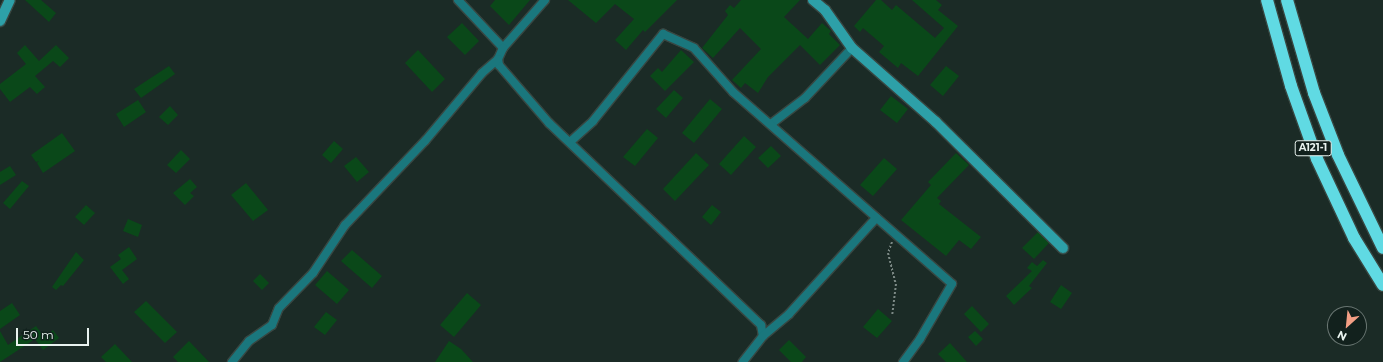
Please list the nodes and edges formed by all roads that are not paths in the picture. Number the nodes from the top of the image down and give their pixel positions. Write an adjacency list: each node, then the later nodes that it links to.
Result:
1 (10, 0): 7 (street)
2 (458, 0): 8 (street)
3 (545, 0): 8 (street)
4 (813, 0): 9 (street)
5 (1267, 0): 16 (highway, A121-1)
6 (1287, 0): 15 (highway, A121-1)
7 (0, 21)
8 (503, 48): 10 (street)
9 (852, 48): 11 (street); 14 (street)
10 (498, 59): 12 (street); 18 (street)
11 (771, 124): 12 (street); 13 (street)
12 (570, 142): 17 (street)
13 (876, 218): 17 (street); 20 (street)
14 (1063, 248)
15 (1383, 248)
16 (1383, 285)
17 (763, 336): 19 (street)
18 (232, 362)
19 (743, 362)
20 (903, 362)

